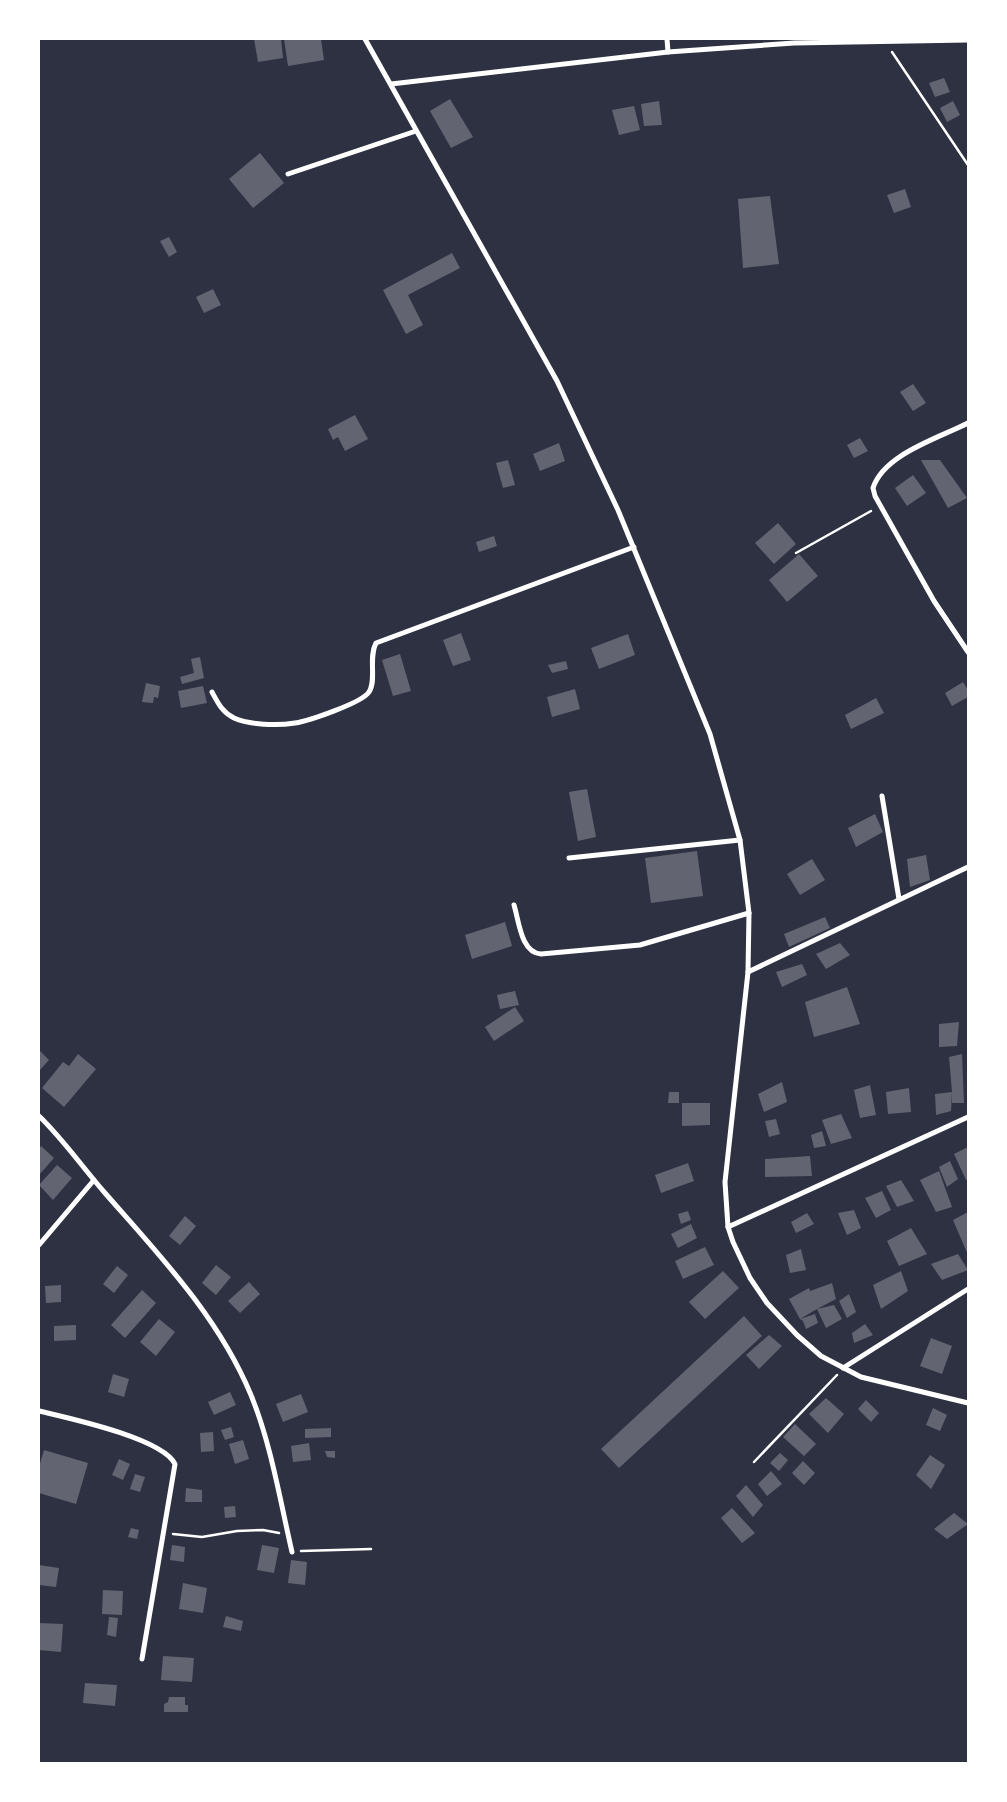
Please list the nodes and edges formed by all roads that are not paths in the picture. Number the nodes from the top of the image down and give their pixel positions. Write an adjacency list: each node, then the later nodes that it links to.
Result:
1 (365, 39): 6 (street)
2 (667, 39): 5 (street)
3 (968, 40): 4 (street)
4 (794, 41): 5 (street)
5 (668, 52): 6 (street)
6 (391, 84): 7 (street)
7 (416, 131): 8 (street); 10 (street)
8 (288, 174)
9 (968, 423): 11 (street)
10 (634, 547): 12 (street); 14 (street)
11 (968, 652)
12 (212, 692)
13 (882, 796): 17 (street)
14 (740, 840): 15 (street); 19 (street)
15 (569, 858)
16 (968, 867): 17 (street)
17 (899, 900): 20 (street)
18 (514, 905): 19 (street)
19 (749, 913): 20 (street)
20 (748, 972): 24 (street)
21 (39, 1116): 23 (street)
22 (968, 1117): 24 (street)
23 (94, 1180): 25 (street); 30 (street)
24 (728, 1227): 27 (street)
25 (39, 1245)
26 (968, 1288): 27 (street)
27 (843, 1368): 28 (street)
28 (968, 1403)
29 (39, 1411): 31 (street)
30 (292, 1552)
31 (142, 1660)

